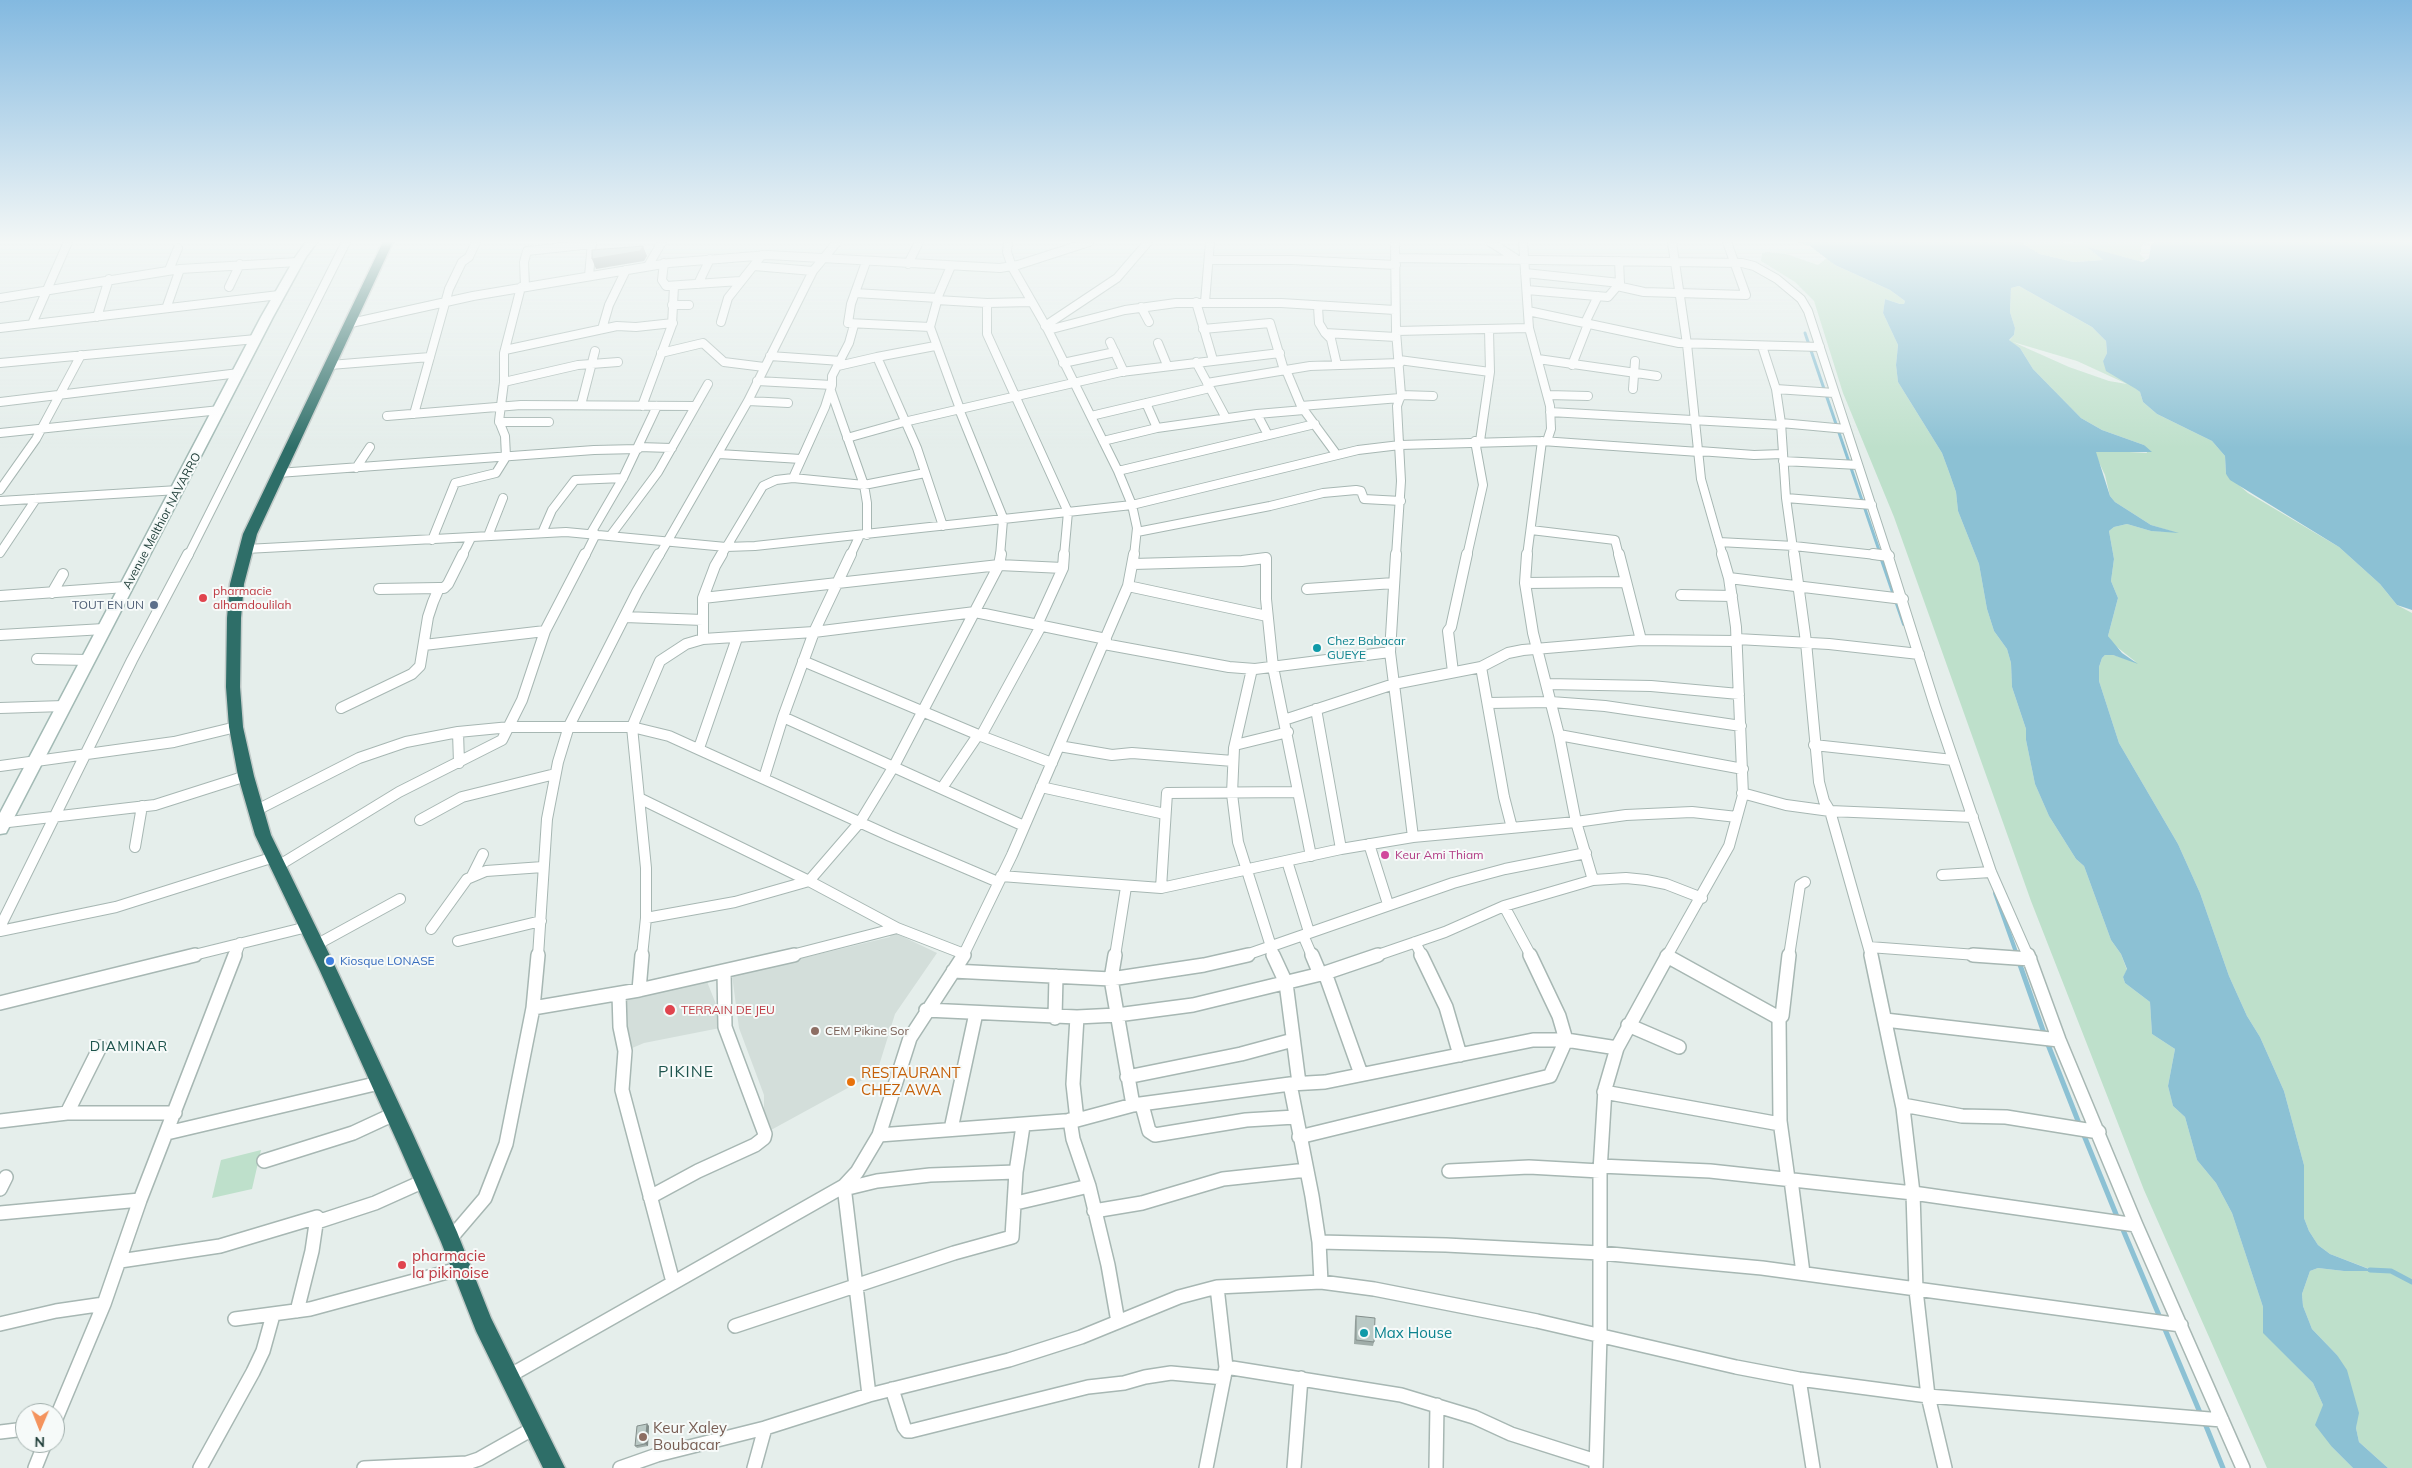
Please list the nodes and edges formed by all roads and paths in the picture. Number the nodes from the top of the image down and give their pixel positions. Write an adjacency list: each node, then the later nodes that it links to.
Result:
1 (1395, 310): 44 (street)
2 (39, 311): 33 (street)
3 (100, 311): 28 (street)
4 (139, 311): 28 (street)
5 (271, 311): 45 (street, Avenue Melthior NAVARRO)
6 (312, 311): 248 (street)
7 (357, 311): 31 (highway)
8 (407, 311): 31 (street)
9 (443, 311): 59 (street)
10 (516, 311): 52 (street)
11 (607, 311): 40 (street)
12 (672, 311): 32 (street)
13 (724, 311): 29 (street)
14 (793, 311): 58 (street)
15 (850, 311): 35 (street)
16 (935, 311): 36 (street)
17 (987, 311): 93 (street)
18 (1036, 311): 38 (street)
19 (1071, 311): 38 (street)
20 (1125, 311): 38 (street)
21 (1143, 311): 30 (street)
22 (1198, 311): 41 (street)
23 (1318, 311): 43 (street)
24 (1528, 311): 34 (street); 39 (street)
25 (1592, 311): 34 (street)
26 (1683, 311): 48 (street)
27 (1808, 311): 51 (street)
28 (98, 317): 33 (street)
29 (721, 322)
30 (1149, 322)
31 (351, 323): 71 (highway)
32 (673, 323): 40 (street); 55 (street)
33 (32, 324): 37 (street)
34 (1587, 324): 48 (street); 74 (street)
35 (854, 326): 36 (street); 70 (street)
36 (930, 327): 49 (street)
37 (0, 328)
38 (1047, 328): 68 (street)
39 (1529, 328): 42 (street); 61 (street)
40 (602, 329): 52 (street)
41 (1203, 329): 56 (street); 62 (street)
42 (1489, 330): 44 (street); 78 (street)
43 (1325, 333): 44 (street); 73 (street)
44 (1396, 334): 66 (street)
45 (256, 339): 57 (street); 79 (street, Avenue Melthior NAVARRO)
46 (1110, 342): 54 (street)
47 (1158, 343): 72 (street)
48 (1687, 344): 50 (street); 115 (street)
49 (935, 346): 60 (street); 107 (street)
50 (1762, 346): 51 (street); 89 (street)
51 (1820, 347): 90 (street)
52 (505, 350): 83 (street)
53 (595, 351): 69 (street)
54 (1115, 352): 68 (street); 77 (street)
55 (662, 353): 75 (street); 103 (street)
56 (1280, 353): 62 (street); 76 (street)
57 (81, 355): 67 (street); 91 (street)
58 (770, 356): 70 (street); 75 (street)
59 (430, 357): 71 (street); 110 (street)
60 (877, 357): 70 (street); 118 (street)
61 (1538, 359): 74 (street); 92 (street)
62 (1213, 360): 65 (street)
63 (1635, 361): 80 (street)
64 (618, 362): 69 (street)
65 (1196, 362): 72 (street); 86 (street)
66 (1400, 362): 73 (street); 78 (street); 94 (street)
67 (0, 363)
68 (1063, 363): 84 (street)
69 (591, 364): 83 (street); 101 (street)
70 (839, 364): 87 (street)
71 (330, 365): 143 (highway)
72 (1167, 365): 77 (street)
73 (1337, 365): 76 (street)
74 (1572, 365): 80 (street)
75 (764, 367): 82 (street)
76 (1285, 370): 86 (street); 106 (street)
77 (1124, 372): 84 (street)
78 (1490, 372): 128 (street)
79 (239, 373): 91 (street); 108 (street, Avenue Melthior NAVARRO)
80 (1634, 374): 81 (street); 88 (street)
81 (1658, 376)
82 (757, 381): 87 (street); 97 (street)
83 (504, 382): 102 (street)
84 (1073, 383): 93 (street); 113 (street)
85 (708, 384): 105 (street)
86 (1208, 385): 100 (street); 114 (street)
87 (831, 388): 126 (street); 139 (street)
88 (1632, 389)
89 (1776, 389): 90 (street); 120 (street)
90 (1834, 393): 123 (street)
91 (62, 394): 98 (street); 121 (street)
92 (1548, 395): 96 (street); 109 (street)
93 (1017, 396): 107 (street); 157 (street)
94 (1401, 396): 95 (street); 106 (street); 130 (street)
95 (1433, 396)
96 (1588, 396)
97 (748, 400): 99 (street); 135 (street)
98 (0, 402)
99 (788, 403)
100 (1146, 403): 113 (street); 122 (street)
101 (582, 405): 102 (street); 103 (street)
102 (500, 406): 110 (street); 116 (street)
103 (642, 406): 104 (street)
104 (657, 406): 105 (street); 132 (street)
105 (694, 406): 133 (street)
106 (1302, 408): 111 (street); 119 (street)
107 (959, 409): 118 (street); 158 (street)
108 (220, 410): 121 (street); 149 (street, Avenue Melthior NAVARRO)
109 (1550, 412): 115 (street); 129 (street)
110 (414, 414): 112 (street)
111 (1257, 414): 114 (street); 125 (street)
112 (387, 416)
113 (1091, 416): 127 (street)
114 (1226, 418): 122 (street)
115 (1696, 421): 120 (street); 134 (street)
116 (499, 422): 117 (street); 137 (street)
117 (548, 422)
118 (904, 422): 126 (street); 144 (street)
119 (1315, 424): 125 (street); 136 (street)
120 (1781, 424): 123 (street); 138 (street)
121 (43, 428): 124 (street); 148 (street)
122 (1157, 428): 127 (street)
123 (1846, 429): 140 (street)
124 (0, 433)
125 (1268, 435): 142 (street)
126 (848, 438): 147 (street)
127 (1103, 441): 142 (street)
128 (1477, 441): 129 (street); 130 (street); 222 (street)
129 (1544, 441): 134 (street); 160 (street)
130 (1400, 445): 136 (street); 154 (street)
131 (370, 447): 141 (street)
132 (638, 448): 133 (street); 137 (street); 145 (street)
133 (672, 448): 164 (street)
134 (1699, 452): 138 (street); 170 (street)
135 (719, 454): 139 (street); 169 (street)
136 (1337, 456): 155 (street)
137 (506, 457): 141 (street); 168 (street)
138 (1783, 457): 140 (street); 151 (street)
139 (801, 459): 146 (street)
140 (1858, 465): 156 (street)
141 (356, 468): 143 (street)
142 (1118, 471): 155 (street)
143 (278, 473): 173 (highway)
144 (925, 473): 147 (street); 159 (street)
145 (623, 478): 162 (street); 163 (street)
146 (793, 478): 147 (street); 172 (street)
147 (864, 485): 165 (street)
148 (0, 490)
149 (178, 490): 152 (street); 187 (street, Avenue Melthior NAVARRO)
150 (503, 498): 166 (street)
151 (1786, 498): 156 (street); 171 (street)
152 (36, 499): 153 (street); 174 (street)
153 (0, 501)
154 (1401, 501): 161 (street); 183 (street)
155 (1132, 505): 157 (street); 161 (street)
156 (1872, 505): 175 (street)
157 (1068, 512): 158 (street); 178 (street)
158 (1004, 520): 159 (street); 177 (street)
159 (943, 526): 165 (street)
160 (1531, 530): 182 (street); 184 (street)
161 (1136, 532): 176 (street)
162 (542, 533): 163 (street); 166 (street)
163 (593, 534): 164 (street); 203 (street)
164 (611, 535): 169 (street)
165 (864, 535): 172 (street); 181 (street)
166 (488, 536): 167 (street)
167 (471, 538): 168 (street); 188 (street)
168 (432, 540): 173 (street)
169 (667, 540): 172 (street); 199 (street)
170 (1719, 542): 171 (street); 180 (street)
171 (1794, 546): 175 (street); 186 (street)
172 (726, 547): 195 (street)
173 (246, 549): 237 (highway)
174 (0, 553)
175 (1889, 556): 196 (street)
176 (1133, 564): 185 (street); 198 (street)
177 (999, 565): 178 (street); 181 (street); 197 (street)
178 (1063, 568): 201 (street)
179 (63, 574): 191 (street)
180 (1729, 578): 186 (street); 194 (street)
181 (837, 582): 195 (street); 204 (street)
182 (1624, 582): 184 (street); 208 (street)
183 (1394, 583): 189 (street); 214 (street)
184 (1525, 583): 213 (street)
185 (1128, 586): 198 (street); 210 (street)
186 (1799, 587): 196 (street); 211 (street)
187 (126, 588): 191 (street); 202 (street, Avenue Melthior NAVARRO)
188 (439, 588): 190 (street); 212 (street)
189 (1307, 589)
190 (379, 590)
191 (52, 593): 193 (street)
192 (1681, 595): 194 (street)
193 (0, 596)
194 (1732, 596): 209 (street)
195 (703, 598): 200 (street)
196 (1902, 599): 215 (street)
197 (974, 612): 201 (street); 204 (street); 232 (street)
198 (1267, 616): 220 (street)
199 (624, 617): 200 (street); 235 (street)
200 (703, 620): 207 (street)
201 (1039, 626): 210 (street); 242 (street)
202 (104, 629): 205 (street); 217 (street, Avenue Melthior NAVARRO)
203 (545, 631): 212 (street); 238 (street)
204 (814, 632): 206 (street); 218 (street)
205 (0, 635)
206 (737, 638): 207 (street); 247 (street)
207 (703, 639): 239 (street)
208 (1641, 640): 209 (street); 213 (street)
209 (1737, 640): 211 (street); 225 (street)
210 (1105, 641): 221 (street); 246 (street)
211 (1806, 642): 215 (street); 245 (street)
212 (424, 645): 230 (street)
213 (1538, 648): 219 (street); 224 (street)
214 (1390, 652): 220 (street); 223 (street)
215 (1919, 654): 249 (street)
216 (37, 659): 217 (street)
217 (88, 660): 228 (street, Avenue Melthior NAVARRO)
218 (803, 661): 232 (street); 233 (street)
219 (1481, 666): 222 (street); 227 (street)
220 (1273, 667): 221 (street); 234 (street)
221 (1252, 669): 244 (street)
222 (1453, 672): 223 (street)
223 (1394, 684): 231 (street); 279 (street)
224 (1547, 684): 225 (street); 226 (street)
225 (1739, 694): 236 (street)
226 (1551, 702): 227 (street); 236 (street); 243 (street)
227 (1488, 703): 278 (street)
228 (64, 706): 229 (street); 250 (street, Avenue Melthior NAVARRO)
229 (0, 708)
230 (341, 708)
231 (1316, 709): 234 (street); 282 (street)
232 (923, 710): 242 (street); 255 (street)
233 (783, 717): 255 (street); 259 (street)
234 (1284, 720): 241 (street)
235 (569, 726): 238 (street); 239 (street); 257 (street)
236 (1741, 726): 256 (street)
237 (236, 727): 248 (street); 258 (highway)
238 (510, 727): 240 (street); 252 (street)
239 (632, 727): 247 (street); 265 (street)
240 (458, 732): 252 (street); 267 (street)
241 (1288, 732): 244 (street); 262 (street)
242 (980, 735): 253 (street); 261 (street)
243 (1559, 735): 256 (street); 275 (street)
244 (1235, 745): 251 (street)
245 (1814, 745): 249 (street); 268 (street)
246 (1059, 746): 251 (street); 253 (street)
247 (699, 748): 259 (street)
248 (86, 754): 250 (street); 270 (street)
249 (1953, 760): 272 (street)
250 (35, 761): 254 (street); 276 (street, Avenue Melthior NAVARRO)
251 (1233, 761): 264 (street)
252 (459, 763): 286 (street)
253 (1052, 763): 260 (street)
254 (0, 766)
255 (894, 766): 261 (street); 274 (street)
256 (1743, 769): 263 (street)
257 (555, 774): 273 (street); 288 (street)
258 (246, 776): 266 (street); 267 (highway)
259 (764, 778): 274 (street)
260 (1041, 787): 269 (street); 277 (street)
261 (942, 788): 277 (street)
262 (1297, 792): 264 (street); 285 (street)
263 (1742, 793): 268 (street); 271 (street)
264 (1232, 794): 269 (street); 289 (street)
265 (639, 798): 295 (street); 303 (street)
266 (142, 806): 270 (street); 281 (street)
267 (255, 811): 286 (highway)
268 (1830, 811): 272 (street); 316 (street)
269 (1165, 814): 298 (street)
270 (54, 817): 276 (street); 305 (street)
271 (1737, 817): 275 (street); 299 (street)
272 (1973, 818): 290 (street)
273 (420, 820)
274 (860, 822): 293 (street); 295 (street)
275 (1576, 822): 278 (street); 283 (street)
276 (1, 824)
277 (1024, 826): 293 (street)
278 (1512, 828): 279 (street)
279 (1413, 837): 280 (street)
280 (1369, 844): 282 (street); 301 (street)
281 (135, 848)
282 (1341, 849): 285 (street)
283 (1586, 853): 294 (street); 301 (street)
284 (483, 854): 292 (street)
285 (1311, 856): 287 (street)
286 (276, 861): 306 (highway); 309 (street)
287 (1287, 861): 289 (street); 310 (street)
288 (543, 867): 292 (street); 304 (street)
289 (1246, 870): 298 (street); 315 (street)
290 (1991, 872): 291 (street); 319 (street)
291 (1942, 875)
292 (472, 876): 308 (street)
293 (1000, 879): 297 (street); 317 (street)
294 (1593, 880): 299 (street); 302 (street)
295 (809, 881): 303 (street); 307 (street)
296 (1805, 882): 335 (street)
297 (1126, 887): 298 (street); 324 (street)
298 (1161, 888)
299 (1702, 898): 318 (street)
300 (400, 899): 314 (street)
301 (1388, 904): 310 (street)
302 (1504, 906): 312 (street); 339 (street)
303 (646, 918): 326 (street)
304 (542, 921): 311 (street); 329 (street)
305 (0, 927)
306 (307, 927): 313 (street); 314 (highway)
307 (897, 928): 317 (street); 320 (street)
308 (431, 930)
309 (0, 931)
310 (1306, 934): 315 (street); 322 (street)
311 (458, 941)
312 (1415, 942): 322 (street); 344 (street)
313 (240, 943): 328 (street); 353 (street)
314 (316, 945): 347 (highway)
315 (1270, 947): 324 (street); 325 (street)
316 (1869, 947): 319 (street); 336 (street)
317 (964, 954): 321 (street)
318 (1668, 956): 335 (street); 337 (street)
319 (2030, 959): 340 (street)
320 (724, 971): 326 (street); 377 (street)
321 (953, 971): 323 (street); 330 (street)
322 (1322, 973): 325 (street); 345 (street)
323 (1056, 976): 324 (street); 334 (street)
324 (1110, 979): 332 (street)
325 (1286, 983): 332 (street); 338 (street)
326 (639, 990): 327 (street)
327 (619, 994): 329 (street); 377 (street)
328 (0, 1002)
329 (533, 1008): 384 (street)
330 (926, 1010): 331 (street); 363 (street)
331 (976, 1013): 334 (street); 360 (street)
332 (1117, 1015): 333 (street); 346 (street)
333 (1077, 1017): 334 (street); 357 (street)
334 (1055, 1018)
335 (1779, 1018): 358 (street)
336 (1885, 1020): 340 (street); 351 (street)
337 (1628, 1025): 342 (street); 343 (street)
338 (1293, 1040): 346 (street); 348 (street)
339 (1566, 1040): 343 (street); 344 (street); 364 (street)
340 (2059, 1040): 361 (street)
341 (100, 1047): 352 (street)
342 (1680, 1047)
343 (1617, 1048): 349 (street)
344 (1460, 1055): 345 (street)
345 (1361, 1074): 348 (street)
346 (1127, 1077): 350 (street)
347 (380, 1083): 354 (highway); 362 (street)
348 (1294, 1083): 350 (street); 355 (street)
349 (1604, 1092): 358 (street); 366 (street)
350 (1137, 1105): 355 (street); 357 (street)
351 (1903, 1105): 361 (street); 376 (street)
352 (67, 1113): 353 (street); 356 (street)
353 (175, 1113): 362 (street)
354 (394, 1114): 365 (street); 372 (highway)
355 (1296, 1117): 364 (street)
356 (0, 1120)
357 (1074, 1120): 359 (street); 373 (street)
358 (1780, 1124): 371 (street)
359 (1023, 1126): 360 (street); 369 (street)
360 (951, 1129): 363 (street)
361 (2099, 1132): 383 (street)
362 (167, 1133): 378 (street)
363 (879, 1135): 374 (street)
364 (1299, 1137): 367 (street)
365 (264, 1160)
366 (1600, 1168): 368 (street); 371 (street); 386 (street)
367 (1307, 1170): 380 (street); 385 (street)
368 (1449, 1171)
369 (1016, 1172): 374 (street); 379 (street)
370 (6, 1177): 375 (street)
371 (1790, 1180): 376 (street); 389 (street)
372 (424, 1181): 382 (street); 384 (highway)
373 (1089, 1186): 379 (street); 380 (street)
374 (844, 1188): 390 (street); 393 (street)
375 (0, 1189)
376 (1913, 1193): 383 (street); 394 (street)
377 (650, 1197): 390 (street)
378 (140, 1200): 381 (street); 387 (street)
379 (1016, 1203): 393 (street)
380 (1094, 1212): 399 (street)
381 (0, 1213)
382 (317, 1222): 387 (street); 396 (street)
383 (2136, 1225): 401 (street)
384 (450, 1238): 388 (highway)
385 (1319, 1242): 386 (street); 391 (street)
386 (1600, 1254): 389 (street); 403 (street)
387 (120, 1261): 395 (street)
388 (462, 1268): 396 (street); 405 (highway)
389 (1803, 1273): 394 (street)
390 (673, 1282): 405 (street)
391 (1321, 1282): 392 (street); 403 (street)
392 (1217, 1287): 399 (street); 404 (street)
393 (856, 1288): 402 (street); 409 (street)
394 (1916, 1290): 401 (street); 410 (street)
395 (104, 1304): 400 (street); 411 (street)
396 (297, 1311): 397 (street)
397 (273, 1314): 398 (street); 421 (street)
398 (235, 1319)
399 (1118, 1322): 408 (street)
400 (0, 1324)
401 (2181, 1325): 413 (street)
402 (735, 1326)
403 (1600, 1336): 407 (street); 419 (street)
404 (1225, 1372): 406 (street); 408 (street); 426 (street)
405 (509, 1376): 414 (highway)
406 (1301, 1378): 412 (street); 427 (street)
407 (1799, 1379): 410 (street); 429 (street)
408 (892, 1389): 409 (street)
409 (869, 1395): 415 (street)
410 (1928, 1396): 413 (street); 430 (street)
411 (62, 1403)
412 (1437, 1405): 419 (street); 428 (street)
413 (2222, 1420): 431 (street)
414 (534, 1428): 422 (street); 423 (highway)
415 (765, 1428): 424 (street); 425 (street)
416 (15, 1430): 417 (street)
417 (0, 1432)
418 (41, 1453): 420 (street)
419 (1596, 1465)
420 (35, 1468)
421 (200, 1468)
422 (364, 1468)
423 (554, 1468)
424 (620, 1468)
425 (754, 1468)
426 (1206, 1468)
427 (1294, 1468)
428 (1436, 1468)
429 (1813, 1468)
430 (1945, 1468)
431 (2243, 1468)

